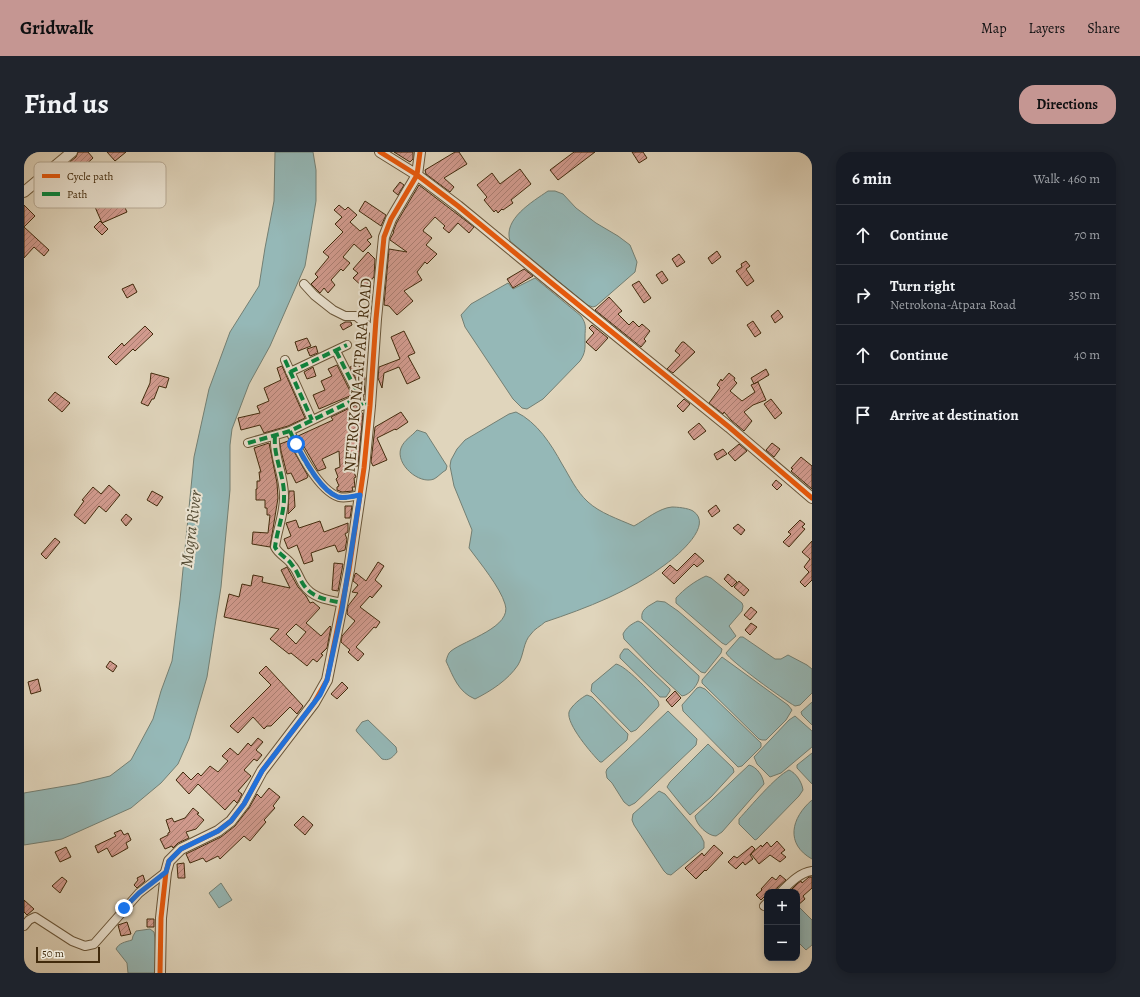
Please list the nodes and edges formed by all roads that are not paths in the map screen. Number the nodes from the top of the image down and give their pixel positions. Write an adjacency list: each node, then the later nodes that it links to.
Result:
1 (72, 152): 4 (street)
2 (380, 152): 5 (street)
3 (420, 152): 5 (street, NETROKONA-ATPARA ROAD)
4 (60, 162)
5 (417, 175): 9 (street, NETROKONA-ATPARA ROAD); 21 (street)
6 (34, 184): 7 (street)
7 (24, 192)
8 (304, 284): 9 (street)
9 (375, 332): 15 (street, NETROKONA-ATPARA ROAD)
10 (347, 345): 11 (street)
11 (336, 351): 13 (street); 14 (street)
12 (285, 360): 13 (street)
13 (290, 372): 16 (street)
14 (358, 398): 15 (street); 16 (street)
15 (371, 403): 20 (street, NETROKONA-ATPARA ROAD)
16 (312, 420): 17 (street)
17 (290, 431): 18 (street); 20 (street)
18 (275, 436): 19 (street); 22 (street)
19 (248, 443)
20 (360, 495): 22 (street, NETROKONA-ATPARA ROAD)
21 (812, 498)
22 (343, 603): 24 (street, NETROKONA-ATPARA ROAD)
23 (812, 871): 25 (street)
24 (166, 872): 26 (street); 27 (street, NETROKONA-ATPARA ROAD)
25 (784, 889)
26 (24, 926)
27 (160, 973)

